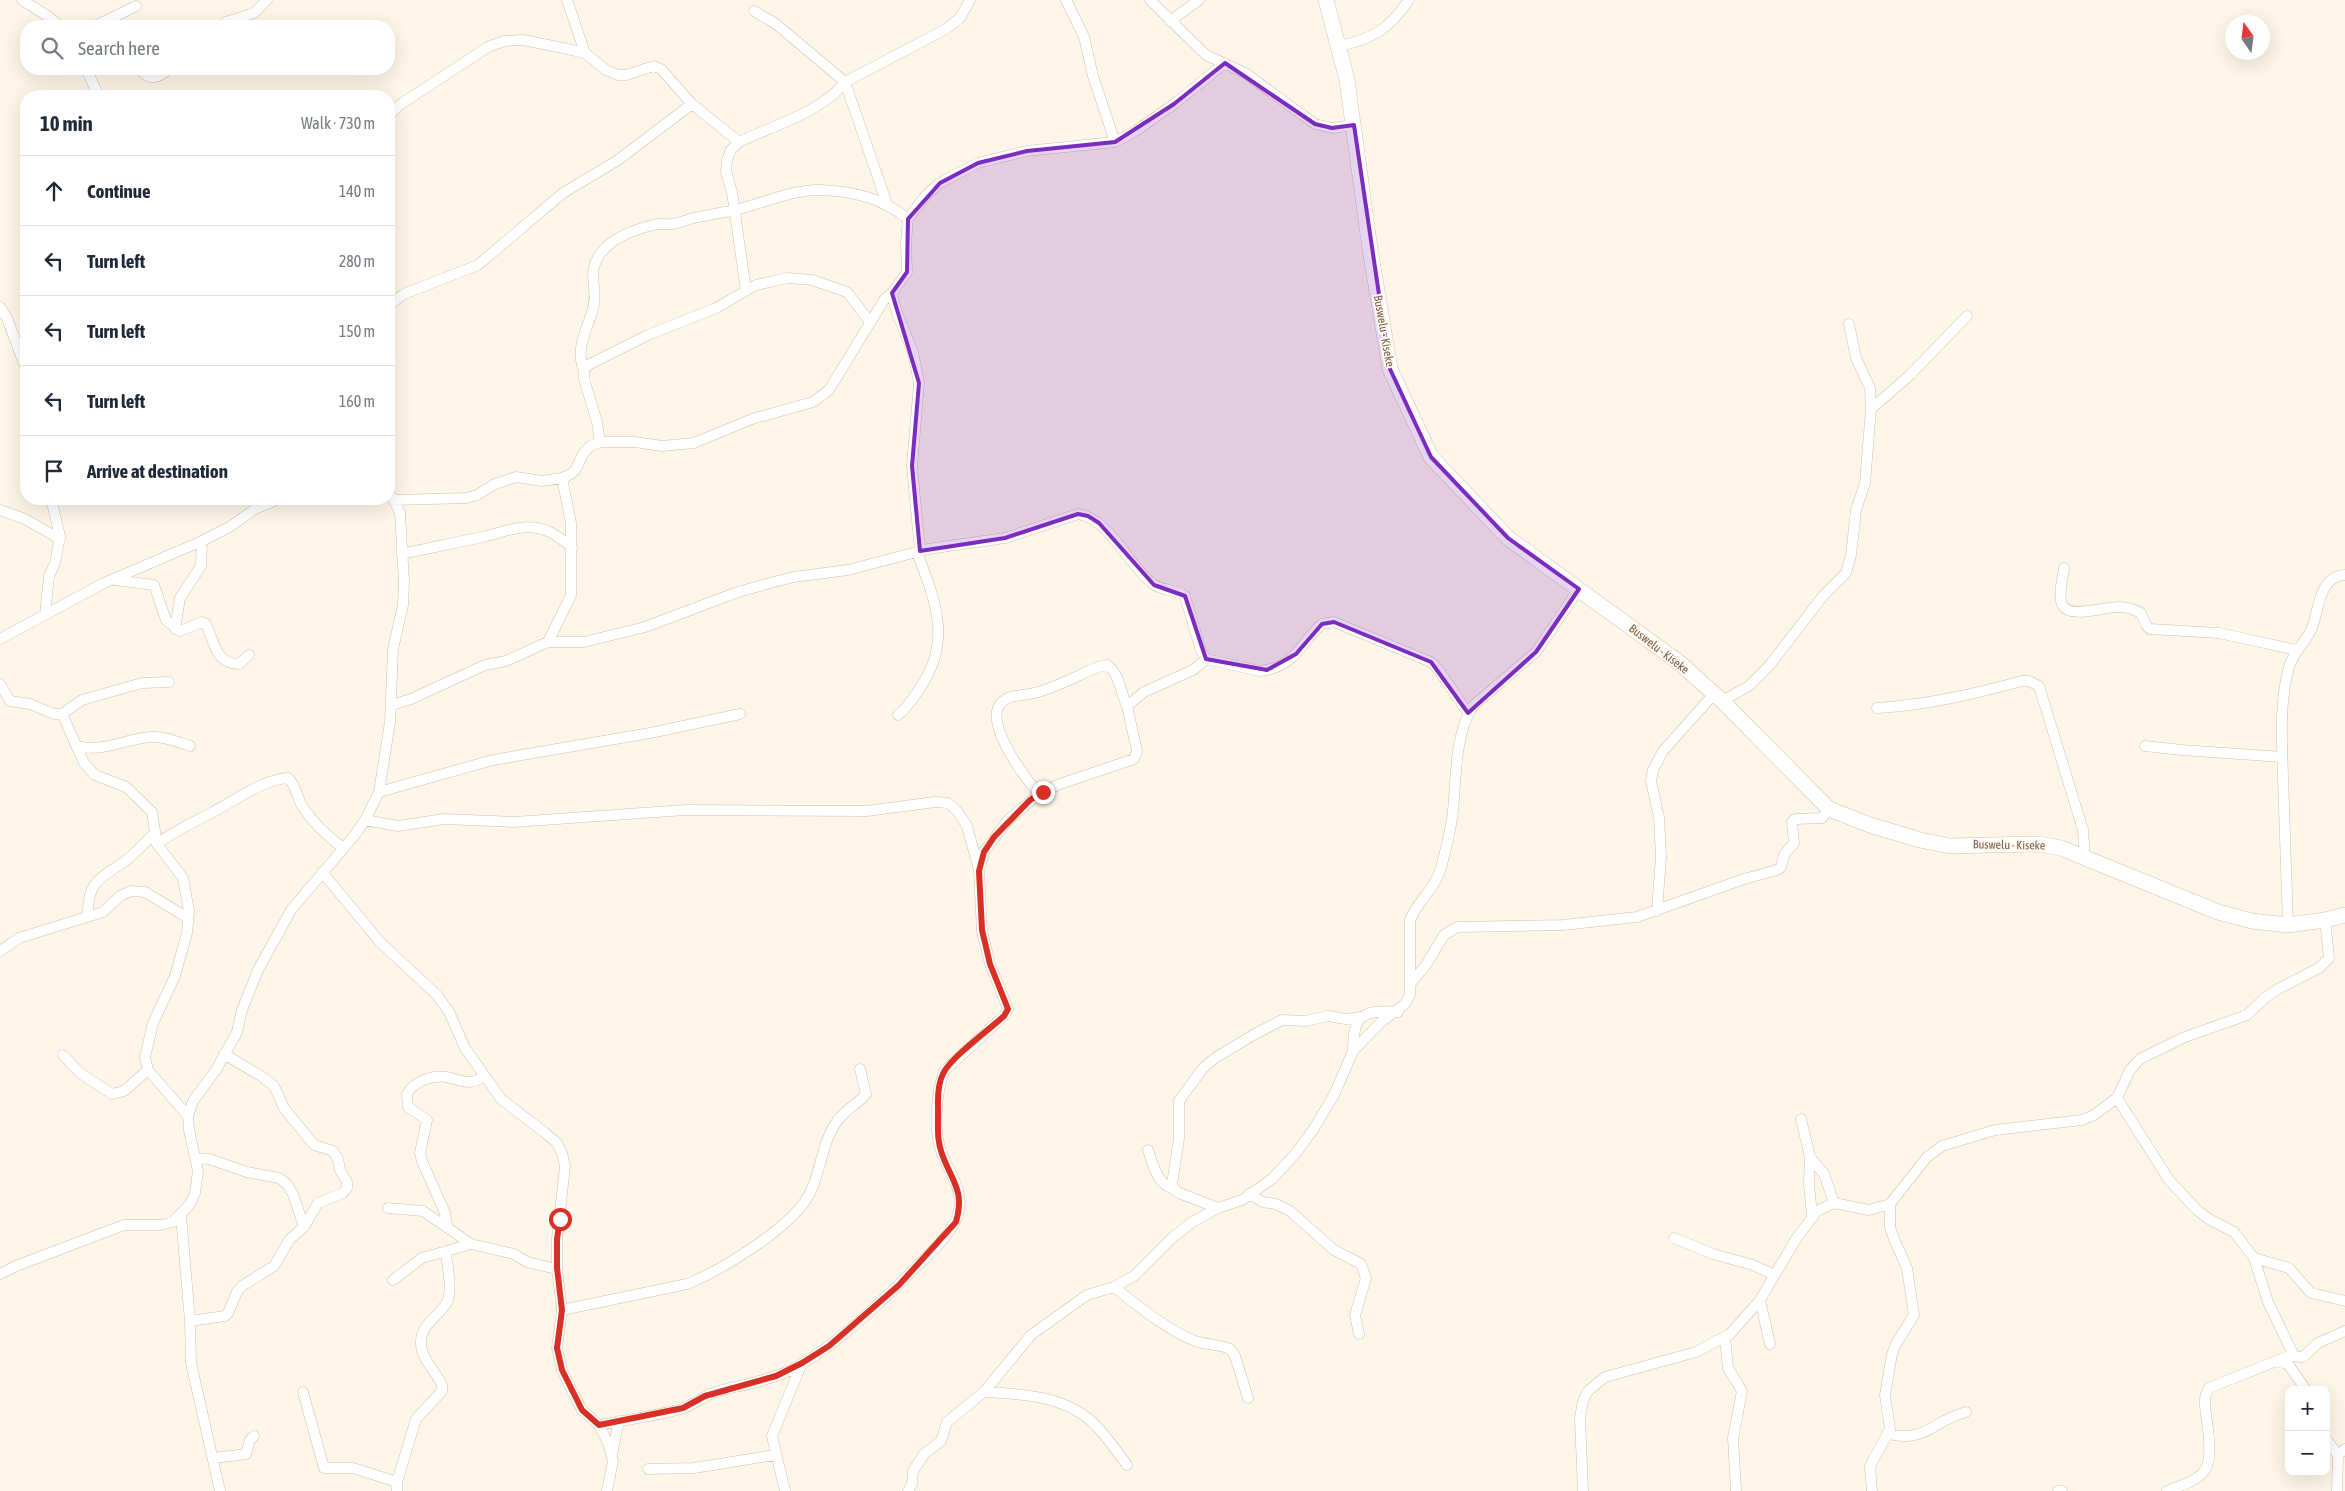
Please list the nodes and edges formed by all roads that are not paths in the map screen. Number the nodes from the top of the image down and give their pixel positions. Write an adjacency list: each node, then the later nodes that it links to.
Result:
1 (22, 0): 12 (street)
2 (267, 0): 14 (street)
3 (567, 0): 17 (street)
4 (970, 0): 22 (street)
5 (1066, 0): 28 (street)
6 (1150, 0): 15 (street)
7 (1198, 0): 15 (street)
8 (1326, 0): 16 (main road, Buswelu - Kiseke)
9 (1409, 0): 16 (street)
10 (136, 6): 13 (street)
11 (754, 12): 22 (street)
12 (53, 20)
13 (107, 20)
14 (232, 20)
15 (1170, 21): 18 (street)
16 (1339, 46): 26 (main road, Buswelu - Kiseke)
17 (585, 53): 24 (street); 25 (street)
18 (1225, 63): 26 (street); 28 (street)
19 (89, 75): 23 (street)
20 (144, 75): 21 (street)
21 (162, 75)
22 (845, 82): 27 (street); 29 (street)
23 (96, 90)
24 (692, 104): 27 (street); 34 (street)
25 (395, 110)
26 (1354, 125): 57 (main road, Buswelu - Kiseke)
27 (739, 142): 30 (street)
28 (1115, 142): 31 (street)
29 (886, 204): 30 (street); 31 (street)
30 (735, 210): 32 (street); 40 (street)
31 (908, 220): 33 (street)
32 (746, 291): 37 (street); 40 (street)
33 (892, 293): 37 (street); 52 (street)
34 (395, 301)
35 (0, 307): 39 (street)
36 (1968, 316): 41 (street)
37 (870, 322): 42 (street)
38 (1849, 324): 41 (street)
39 (20, 353)
40 (584, 370): 42 (street)
41 (1871, 409): 67 (street)
42 (600, 442): 43 (street)
43 (562, 478): 44 (street); 51 (street)
44 (395, 497)
45 (395, 503): 53 (street)
46 (53, 505): 49 (street)
47 (265, 505): 50 (street)
48 (0, 510): 49 (street)
49 (60, 539): 58 (street)
50 (202, 541): 56 (street); 59 (street)
51 (572, 546): 53 (street); 61 (street)
52 (918, 551): 61 (street); 64 (street); 74 (street)
53 (402, 554): 68 (street)
54 (2064, 568): 62 (street)
55 (2345, 575): 62 (street)
56 (112, 580): 58 (street); 59 (street)
57 (1579, 590): 67 (main road, Buswelu - Kiseke); 71 (street)
58 (45, 615): 60 (street)
59 (175, 629): 63 (street)
60 (0, 640)
61 (548, 642): 68 (street)
62 (2296, 650): 78 (street)
63 (249, 655)
64 (1206, 659): 69 (street); 71 (street)
65 (169, 682): 72 (street)
66 (0, 684): 72 (street)
67 (1718, 698): 81 (main road, Buswelu - Kiseke); 89 (street)
68 (392, 705): 79 (street)
69 (1127, 706): 80 (street); 80 (street)
70 (1878, 708): 86 (street)
71 (1468, 713): 96 (street)
72 (62, 714): 75 (street)
73 (740, 714): 79 (street)
74 (898, 715)
75 (78, 746): 76 (street); 83 (street)
76 (190, 746)
77 (2146, 746): 78 (street)
78 (2282, 757): 94 (street)
79 (379, 792): 82 (street)
80 (1039, 794): 87 (street)
81 (1829, 809): 86 (main road, Buswelu - Kiseke); 89 (street)
82 (365, 820): 85 (street); 87 (street)
83 (155, 832): 84 (street); 91 (street)
84 (157, 844): 85 (street); 92 (street)
85 (343, 848): 88 (street)
86 (2085, 858): 94 (main road, Buswelu - Kiseke)
87 (979, 871): 140 (street)
88 (322, 872): 100 (street); 104 (street)
89 (1657, 911): 96 (street)
90 (2345, 915): 93 (main road, Buswelu - Kiseke)
91 (88, 916): 92 (street); 95 (street)
92 (188, 918): 103 (street)
93 (2325, 920): 94 (main road, Buswelu - Kiseke); 105 (street)
94 (2288, 926)
95 (0, 951)
96 (1410, 984): 97 (street)
97 (1398, 1012): 98 (street); 99 (street)
98 (1361, 1017): 99 (street); 111 (street)
99 (1353, 1052): 112 (street)
100 (224, 1054): 106 (street); 119 (street)
101 (63, 1056): 103 (street)
102 (860, 1069): 132 (street)
103 (148, 1070): 106 (street)
104 (484, 1076): 120 (street); 125 (street)
105 (2117, 1098): 114 (street); 124 (street)
106 (188, 1116): 110 (street)
107 (1801, 1120): 109 (street)
108 (1148, 1150): 111 (street)
109 (1810, 1157): 113 (street); 118 (street)
110 (196, 1158): 117 (street); 119 (street)
111 (1174, 1189): 116 (street)
112 (1249, 1194): 116 (street); 135 (street)
113 (1834, 1203): 114 (street); 118 (street)
114 (1890, 1204): 152 (street)
115 (388, 1208): 120 (street)
116 (1218, 1208): 129 (street)
117 (181, 1215): 126 (street); 133 (street)
118 (1812, 1216): 127 (street)
119 (304, 1226): 133 (street)
120 (447, 1226): 122 (street)
121 (1674, 1238): 127 (street)
122 (471, 1244): 123 (street); 125 (street)
123 (446, 1252): 128 (street); 161 (street)
124 (2254, 1258): 131 (street); 138 (street)
125 (557, 1268): 132 (street)
126 (0, 1274)
127 (1774, 1275): 130 (street)
128 (393, 1280)
129 (1114, 1287): 142 (street); 148 (street)
130 (1760, 1300): 136 (street); 137 (street)
131 (2345, 1301)
132 (562, 1310): 151 (street)
133 (190, 1321): 158 (street)
134 (2345, 1331): 138 (street)
135 (1359, 1334)
136 (1725, 1338): 166 (street); 167 (street)
137 (1770, 1344)
138 (2294, 1356): 139 (street)
139 (2279, 1362): 143 (street); 171 (street)
140 (802, 1363): 141 (street); 144 (street)
141 (776, 1376): 144 (street); 150 (street)
142 (997, 1379): 146 (street); 147 (street)
143 (2303, 1386)
144 (791, 1391): 157 (street)
145 (303, 1392): 161 (street)
146 (984, 1392): 147 (street); 165 (street)
147 (1005, 1393): 159 (street)
148 (1248, 1398)
149 (1966, 1412): 152 (street)
150 (619, 1421): 151 (street); 156 (street)
151 (599, 1425): 156 (street)
152 (1888, 1434): 168 (street)
153 (254, 1436): 158 (street)
154 (2330, 1442): 155 (street)
155 (2342, 1452): 172 (street)
156 (612, 1455): 163 (street)
157 (775, 1455): 160 (street); 164 (street)
158 (214, 1458): 162 (street)
159 (1127, 1465)
160 (648, 1469)
161 (397, 1487)
162 (220, 1491)
163 (608, 1491)
164 (785, 1491)
165 (909, 1491)
166 (1583, 1491)
167 (1736, 1491)
168 (1872, 1491)
169 (2058, 1491): 170 (street)
170 (2062, 1491)
171 (2167, 1491)
172 (2337, 1491)

